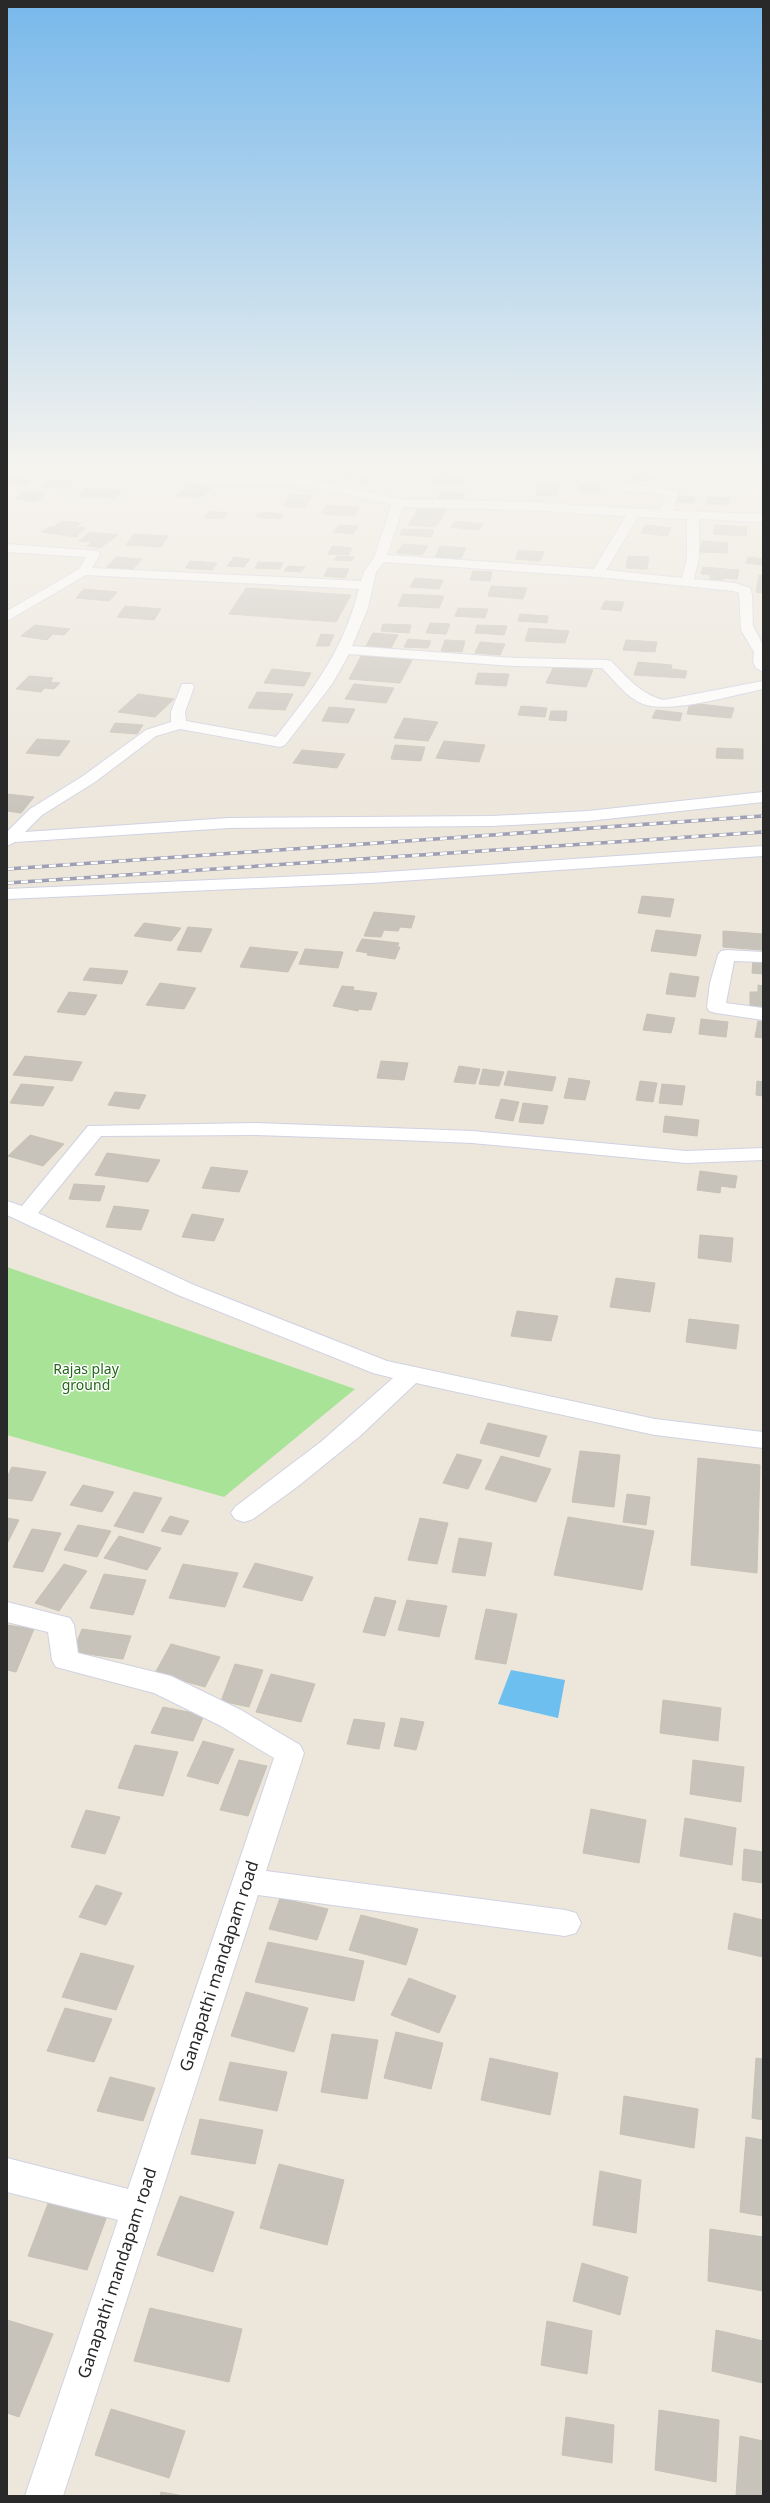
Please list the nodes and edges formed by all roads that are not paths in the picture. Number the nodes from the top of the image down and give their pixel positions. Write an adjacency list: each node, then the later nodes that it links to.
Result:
1 (53, 590): 4 (street)
2 (365, 590): 5 (street)
3 (742, 590): 6 (street)
4 (7, 617)
5 (344, 650): 7 (street); 9 (street)
6 (763, 668)
7 (763, 685)
8 (187, 687): 9 (street)
9 (179, 724): 11 (street)
10 (763, 797): 11 (street)
11 (8, 839)
12 (763, 851): 13 (street)
13 (7, 894)
14 (763, 956): 15 (street)
15 (763, 1014)
16 (763, 1154): 17 (street)
17 (16, 1211): 18 (street)
18 (410, 1375): 19 (street); 20 (street)
19 (763, 1440)
20 (244, 1513)
21 (7, 1612): 22 (street, Ganapathi mandapam road)
22 (247, 1881): 23 (street); 25 (street, Ganapathi mandapam road)
23 (565, 1923)
24 (7, 2175): 25 (street)
25 (139, 2209): 26 (street, Ganapathi mandapam road)
26 (44, 2496)

